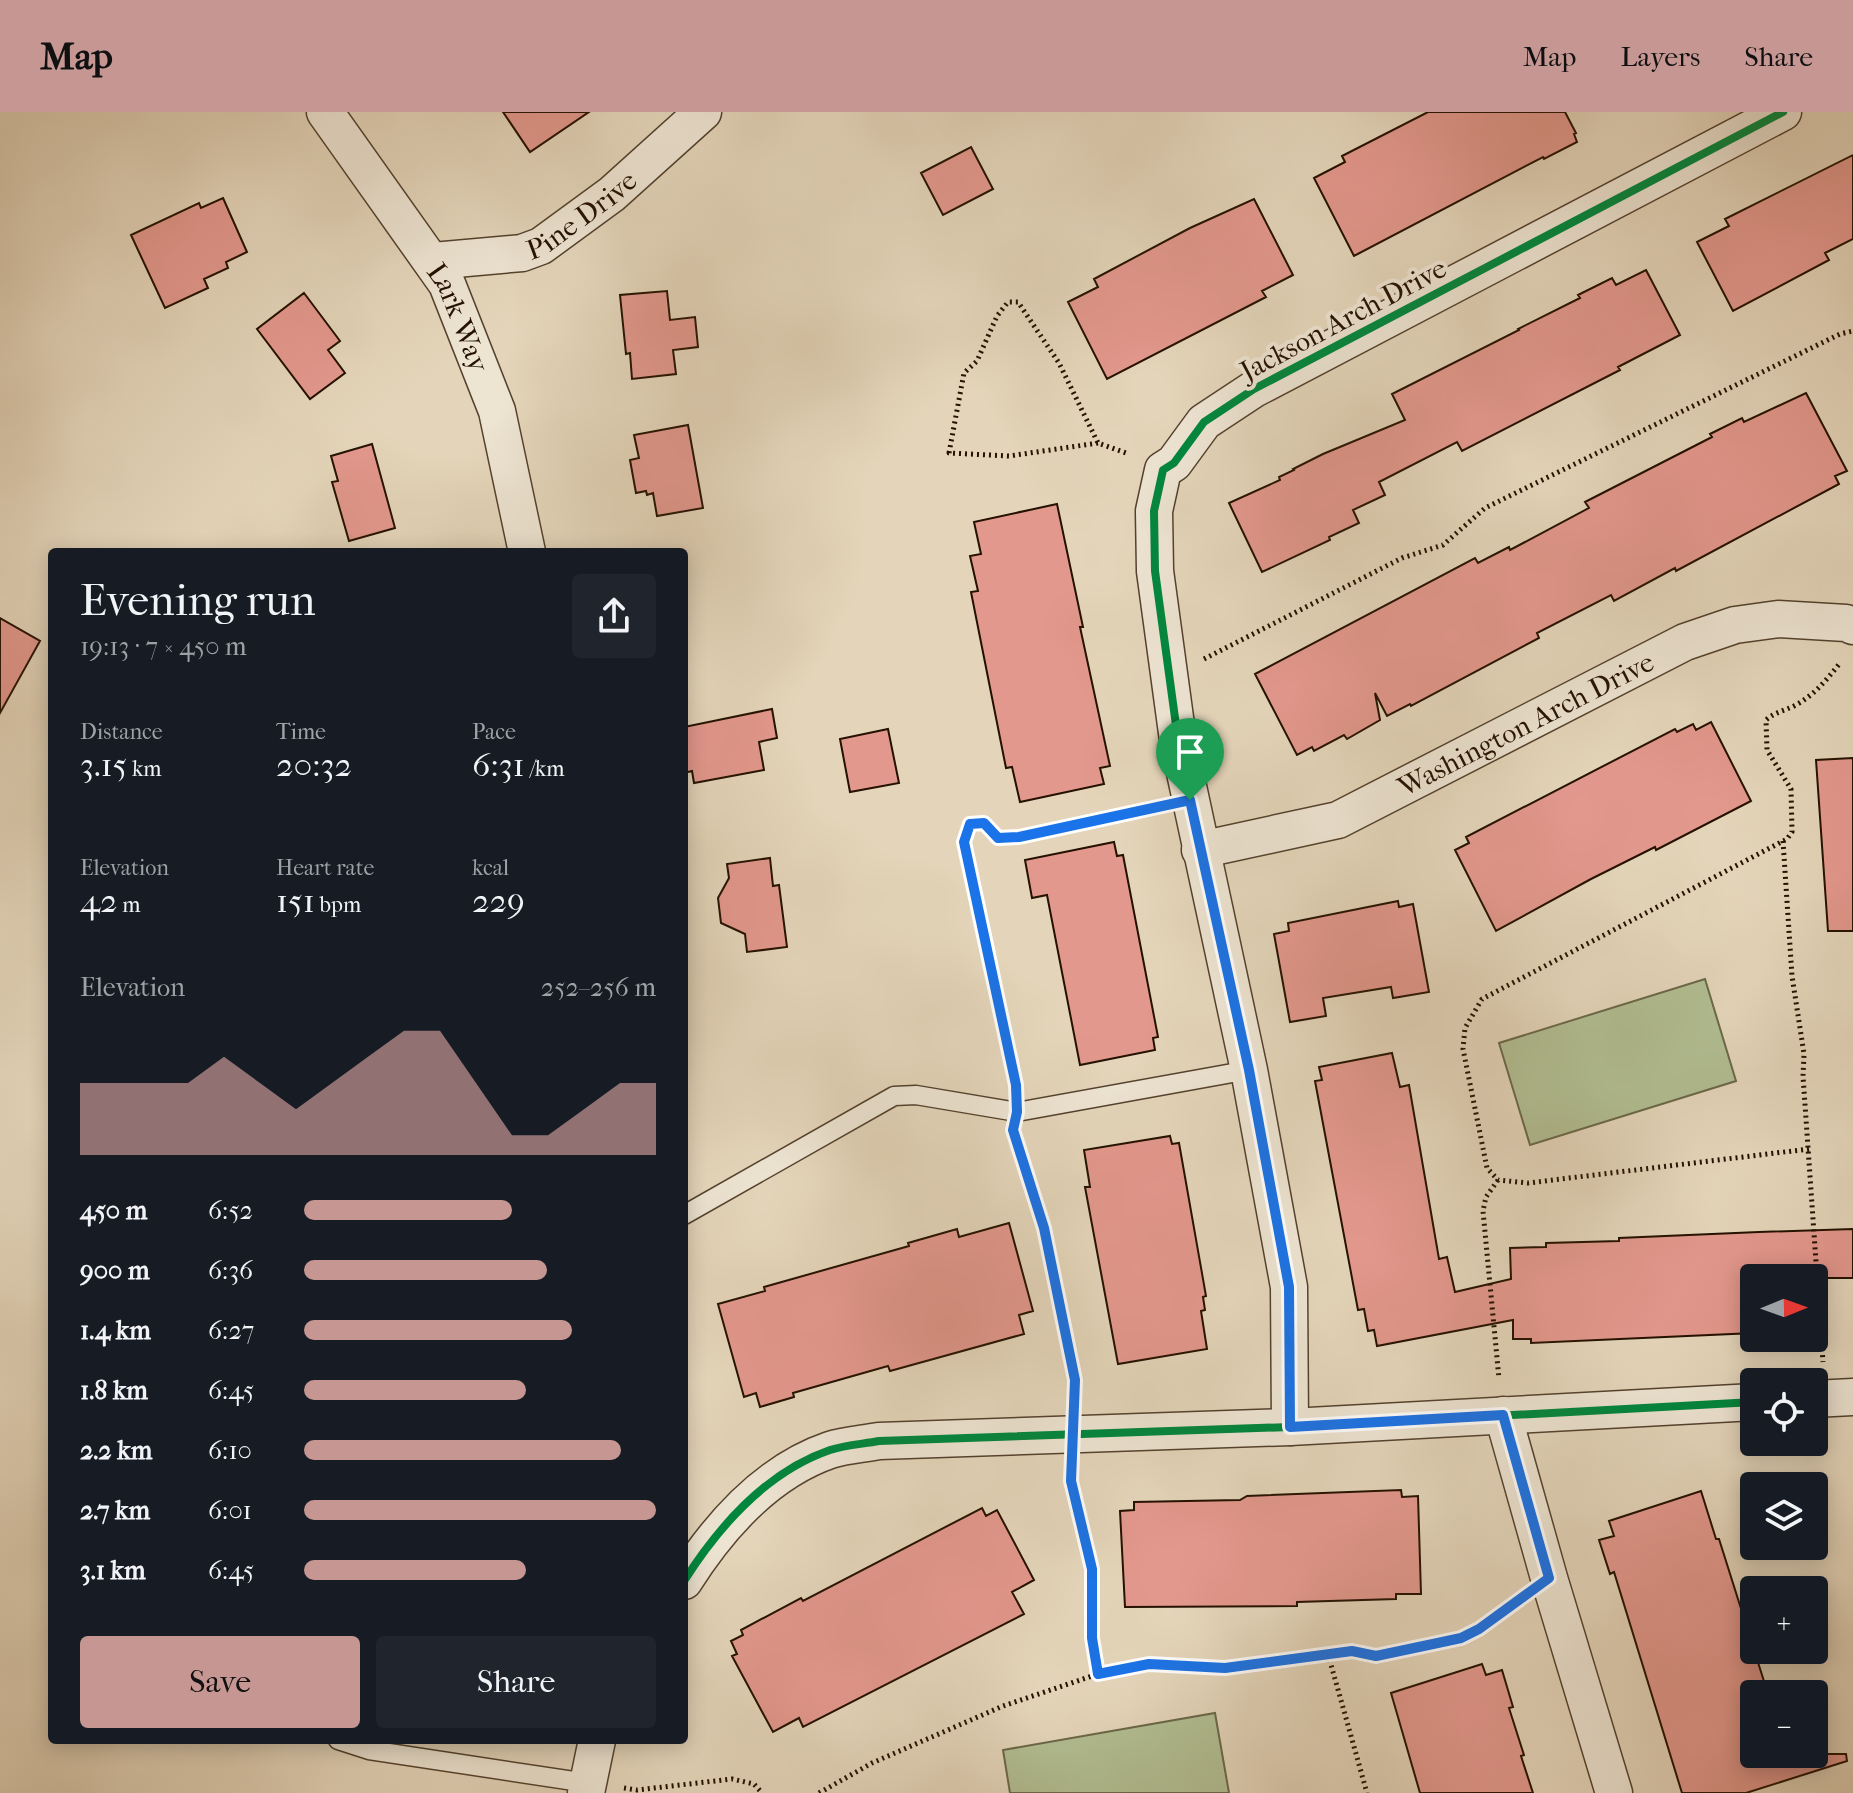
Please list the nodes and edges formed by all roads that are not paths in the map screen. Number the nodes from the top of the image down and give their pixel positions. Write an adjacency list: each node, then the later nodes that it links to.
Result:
1 (325, 112): 4 (street, Lark Way)
2 (703, 112): 4 (street, Pine Drive)
3 (1783, 112): 7 (street, Jackson Arch Drive)
4 (433, 261): 5 (street, Lark Way)
5 (526, 548)
6 (1849, 640): 7 (street, Washington Arch Drive)
7 (1200, 850): 8 (street)
8 (1249, 1070): 9 (lane); 12 (street)
9 (688, 1213)
10 (1740, 1403): 11 (street)
11 (1503, 1415): 12 (street); 17 (street)
12 (1290, 1427): 13 (street)
13 (688, 1575)
14 (350, 1744): 16 (lane)
15 (596, 1744): 16 (street)
16 (586, 1788)
17 (1614, 1793)

